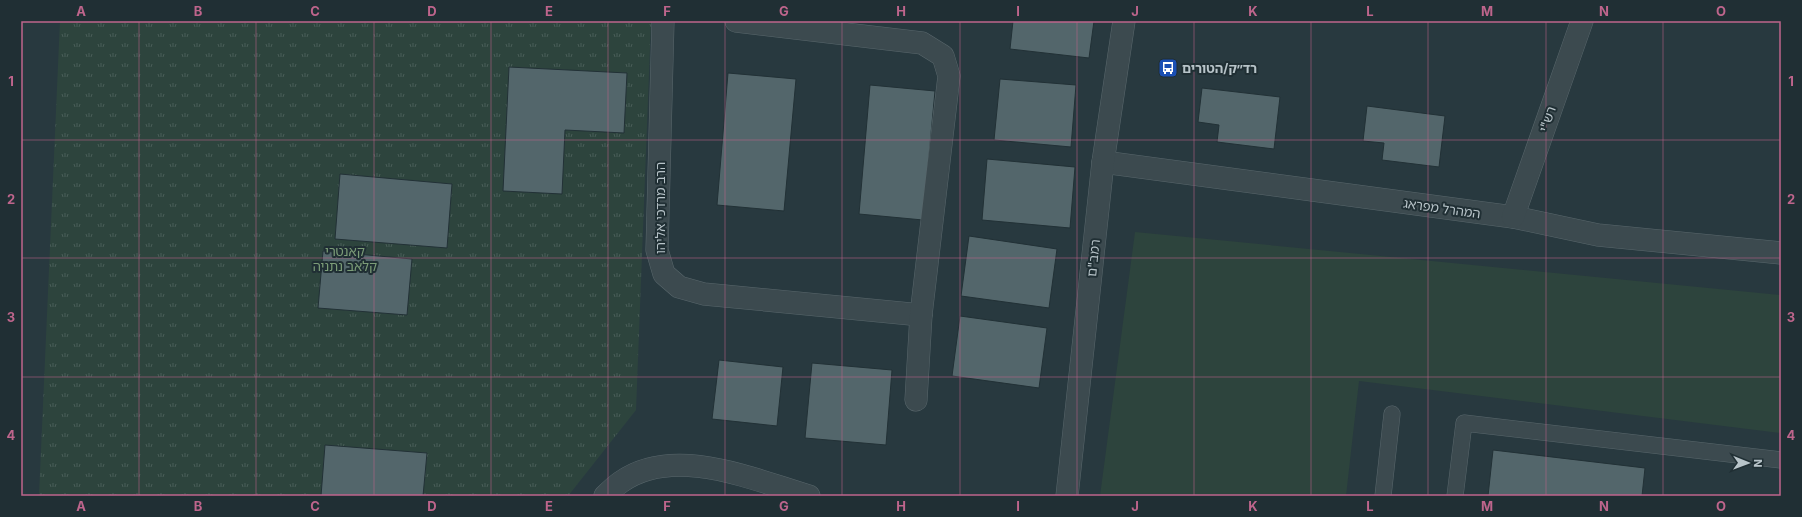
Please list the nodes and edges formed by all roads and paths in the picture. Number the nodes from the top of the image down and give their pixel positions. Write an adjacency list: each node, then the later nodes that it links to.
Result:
1 (663, 21): 8 (street, הרב מרדכי אליהו)
2 (736, 21): 8 (street)
3 (1124, 21): 5 (street, רמב"ם)
4 (1582, 21): 6 (street, רש"י)
5 (1104, 162): 6 (street, המהרל מפראג); 14 (street, רמב"ם)
6 (1513, 217): 7 (street, המהרל מפראג)
7 (1781, 254)
8 (921, 315): 9 (street)
9 (916, 400)
10 (1392, 414): 15 (lane)
11 (1781, 460): 16 (lane)
12 (605, 496): 13 (street)
13 (809, 496)
14 (1067, 496)
15 (1383, 496)
16 (1455, 496)

